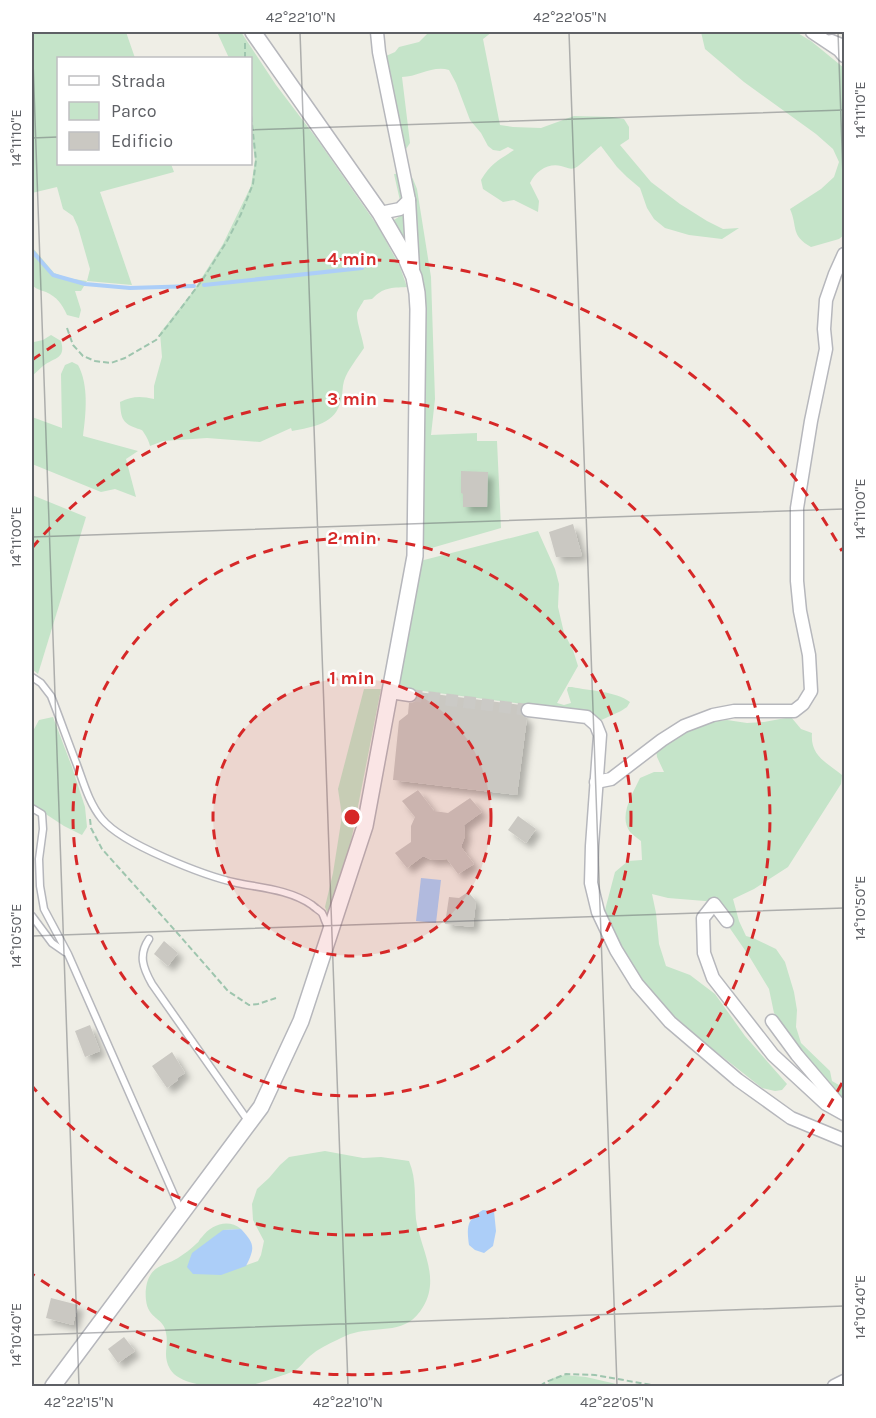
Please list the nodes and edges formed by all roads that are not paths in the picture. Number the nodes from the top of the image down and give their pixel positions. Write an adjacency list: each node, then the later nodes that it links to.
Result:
1 (253, 32): 7 (street)
2 (377, 32): 6 (street)
3 (817, 35): 4 (lane); 5 (street)
4 (844, 43)
5 (844, 56)
6 (408, 200): 7 (street); 9 (street)
7 (380, 213): 9 (street)
8 (844, 254): 14 (street)
9 (414, 277): 11 (street)
10 (32, 677): 18 (lane)
11 (390, 692): 12 (street); 18 (street)
12 (410, 695)
13 (528, 710): 14 (street)
14 (596, 782): 24 (street)
15 (32, 808): 20 (lane)
16 (32, 916): 20 (lane)
17 (726, 921): 22 (street)
18 (331, 930): 23 (street)
19 (149, 939): 23 (lane)
20 (68, 954): 25 (lane)
21 (772, 1022): 22 (street)
22 (844, 1112)
23 (249, 1122): 25 (street)
24 (844, 1140)
25 (182, 1213): 27 (street)
26 (844, 1381): 28 (street)
27 (53, 1386)
28 (834, 1386)

